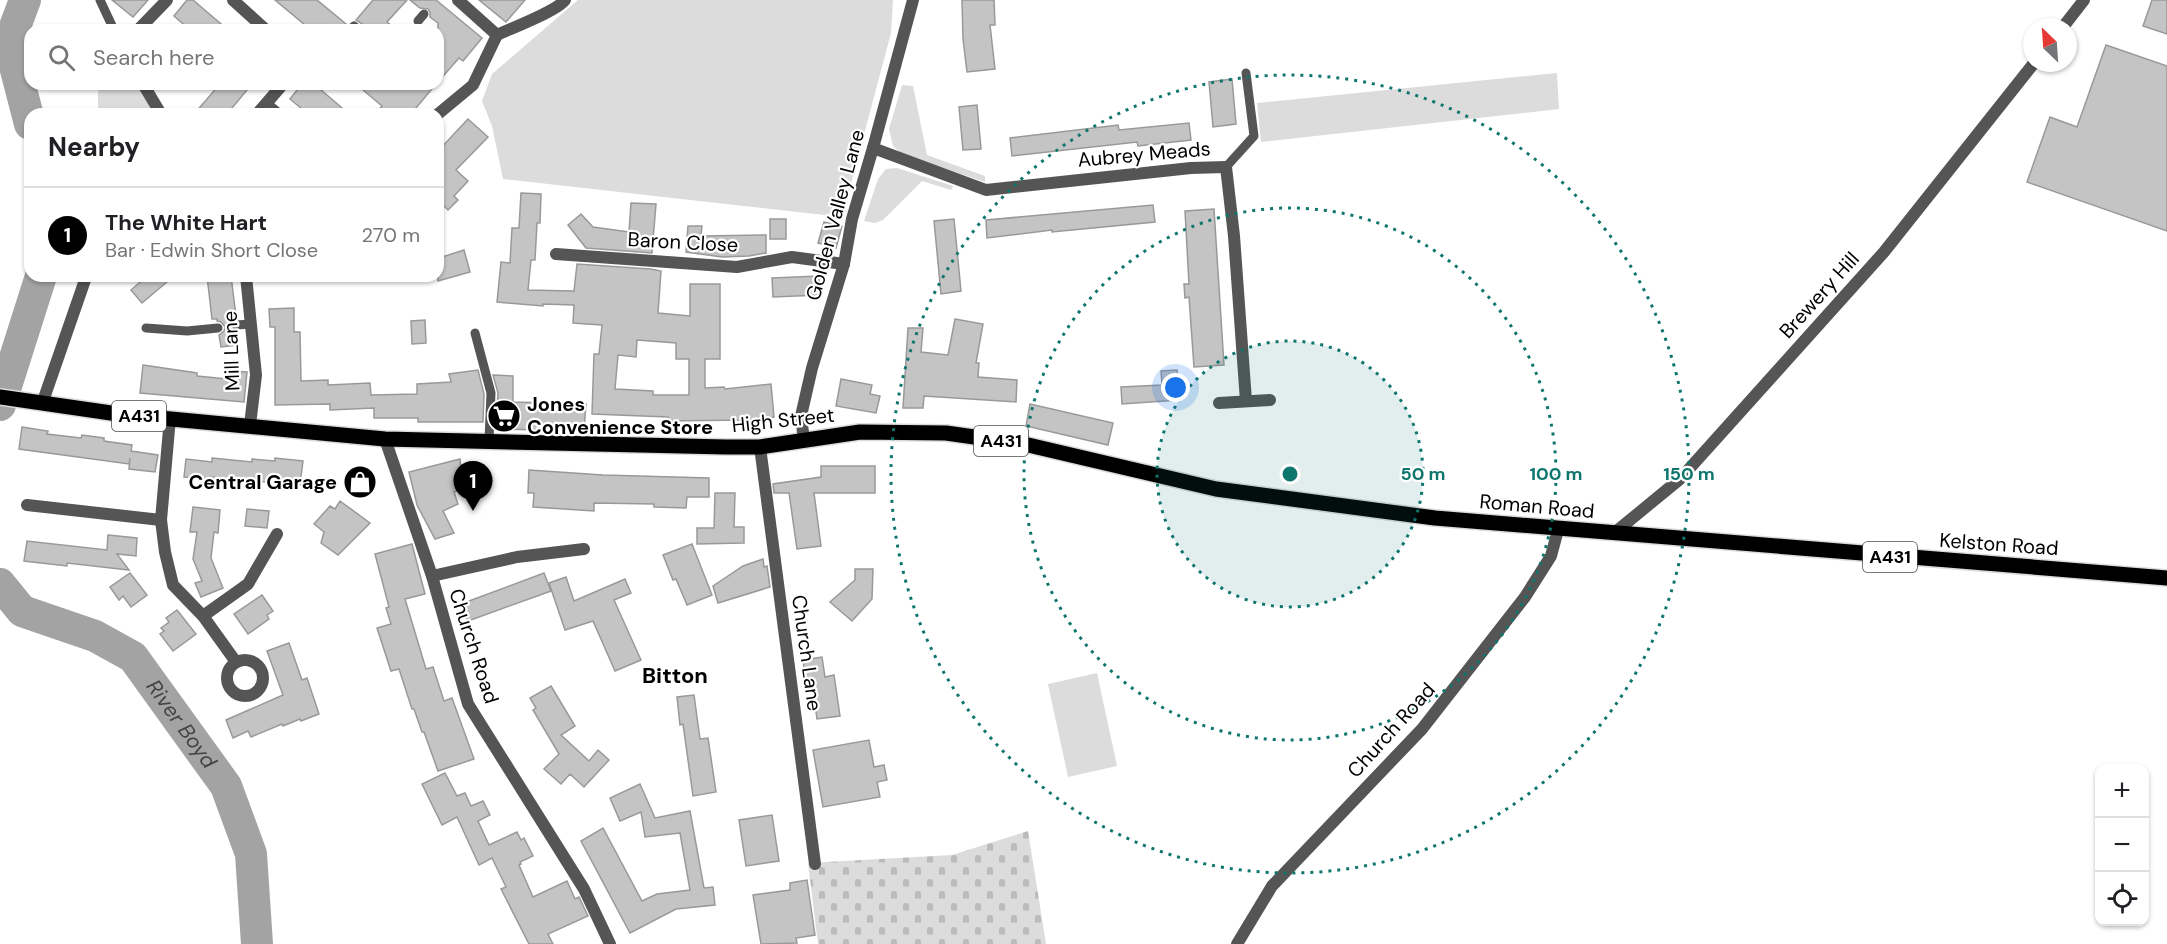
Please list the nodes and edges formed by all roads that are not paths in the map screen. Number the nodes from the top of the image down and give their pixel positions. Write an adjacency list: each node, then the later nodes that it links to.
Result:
1 (100, 0): 9 (lane)
2 (167, 0): 10 (street)
3 (233, 0): 11 (street)
4 (458, 0): 12 (street)
5 (565, 0): 12 (street)
6 (913, 0): 22 (street, Golden Valley Lane)
7 (2084, 0): 8 (street)
8 (2069, 18)
9 (111, 24)
10 (144, 24)
11 (259, 24)
12 (497, 35): 21 (street)
13 (2027, 72): 49 (street, Brewery Hill)
14 (1246, 73): 23 (lane)
15 (147, 90): 18 (street)
16 (278, 90): 17 (street)
17 (266, 104): 19 (street); 20 (street)
18 (157, 108)
19 (262, 108)
20 (271, 108)
21 (444, 109)
22 (873, 148): 23 (street, Aubrey Meads); 25 (street, Golden Valley Lane)
23 (1226, 167): 35 (street, Aubrey Meads)
24 (556, 254): 25 (street, Baron Close)
25 (844, 264): 42 (street, Golden Valley Lane)
26 (84, 282): 36 (street)
27 (247, 282): 28 (street, Mill Lane)
28 (251, 324): 29 (lane); 39 (street, Mill Lane)
29 (236, 325)
30 (146, 328): 31 (lane)
31 (218, 328)
32 (475, 333): 41 (lane)
33 (0, 397): 36 (main road, A431)
34 (1270, 400): 35 (street)
35 (1246, 401): 37 (street)
36 (36, 403): 38 (main road, A431)
37 (1219, 403)
38 (170, 418): 39 (main road, A431); 46 (street)
39 (249, 425): 40 (main road, High Street / A431)
40 (385, 439): 41 (main road, High Street / A431); 51 (street, Church Road)
41 (489, 440): 43 (main road, High Street / A431)
42 (804, 441): 43 (main road, High Street / A431); 44 (main road, High Street / A431)
43 (760, 447): 55 (street, Church Lane)
44 (1279, 499): 47 (main road, Roman Road / A431)
45 (27, 505): 46 (street)
46 (161, 520): 53 (street)
47 (1558, 530): 49 (main road, Roman Road / A431); 57 (street, Church Road)
48 (277, 534): 53 (street)
49 (1612, 534): 52 (main road, Kelston Road / A431)
50 (584, 549): 51 (street)
51 (432, 576): 56 (street, Church Road)
52 (2167, 578)
53 (203, 616): 54 (street)
54 (236, 662)
55 (815, 864)
56 (609, 944)
57 (1237, 944)

